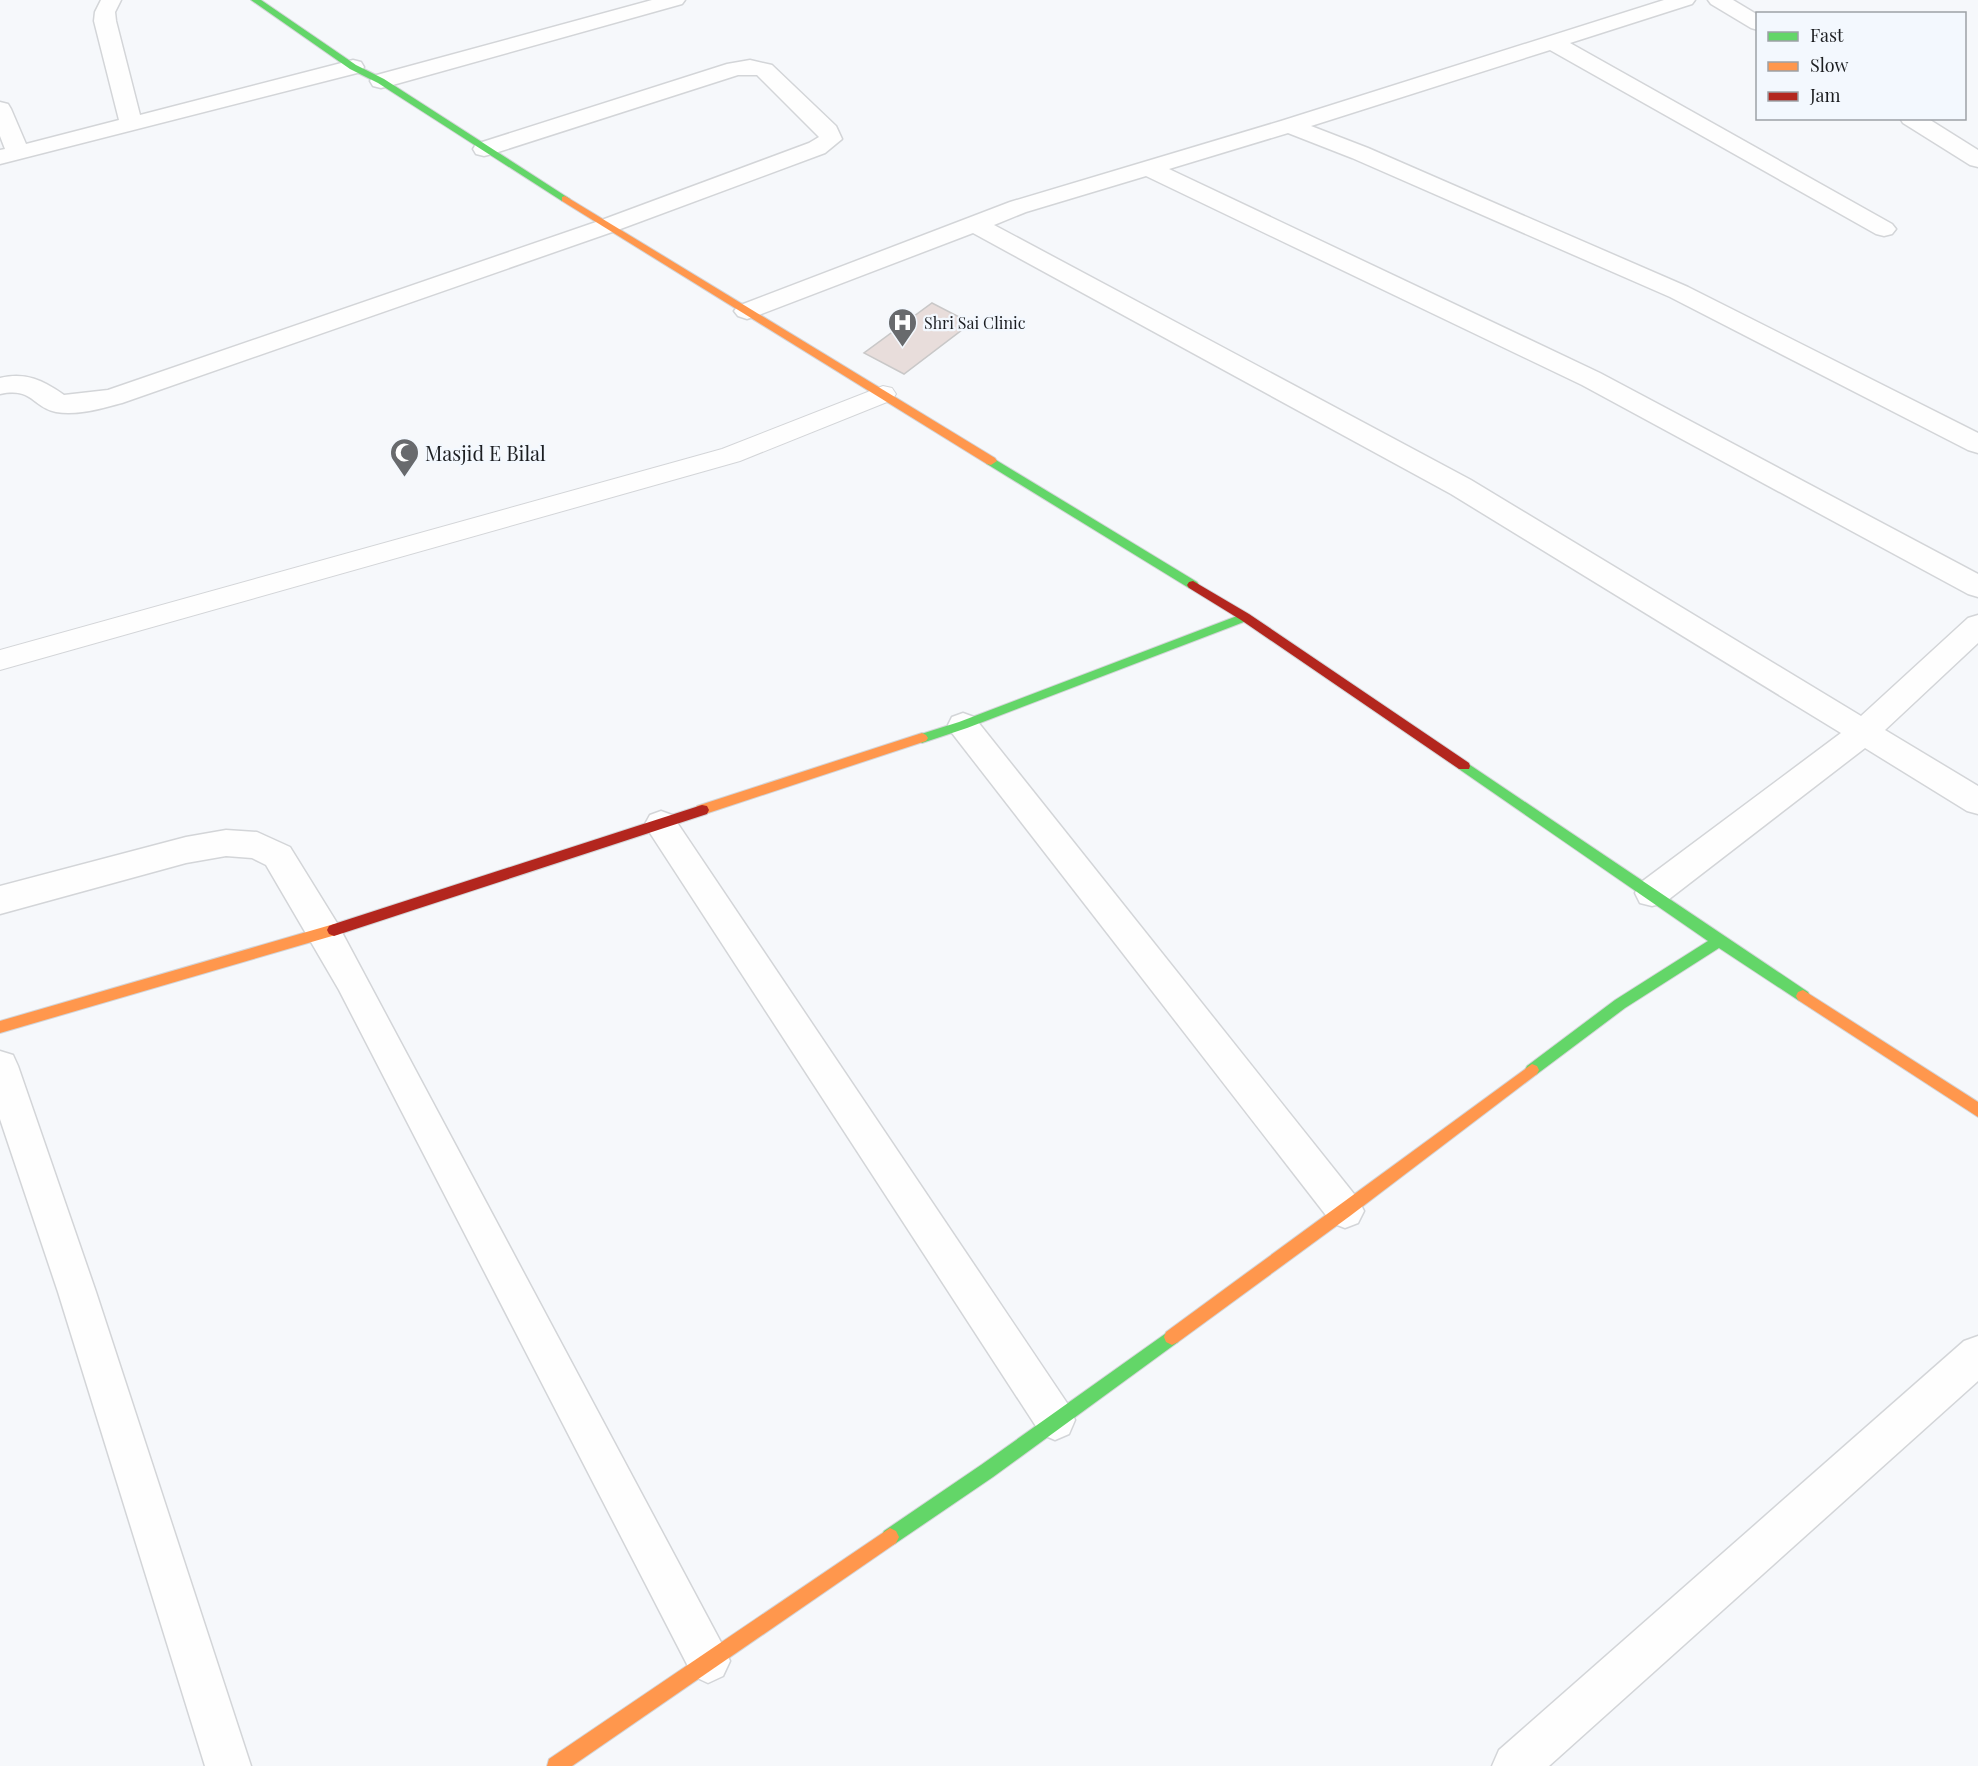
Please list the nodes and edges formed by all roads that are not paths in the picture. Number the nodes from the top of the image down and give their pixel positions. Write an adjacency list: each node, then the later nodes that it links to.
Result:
1 (111, 0): 12 (street)
2 (675, 0): 9 (street)
3 (1685, 0): 7 (street)
4 (1718, 0): 6 (street)
5 (262, 1): 8 (street)
6 (1756, 23)
7 (1554, 43): 13 (street); 20 (street)
8 (353, 67): 9 (street); 12 (street)
9 (381, 81): 14 (street)
10 (0, 109): 15 (street)
11 (1914, 120): 16 (street)
12 (131, 125): 15 (street)
13 (1289, 126): 17 (street); 24 (street)
14 (484, 149): 19 (street); 19 (street)
15 (9, 154)
16 (1978, 160)
17 (1148, 168): 18 (street); 25 (street)
18 (973, 223): 21 (street); 30 (street)
19 (608, 226): 21 (street); 22 (street)
20 (1884, 229)
21 (747, 311): 23 (street)
22 (0, 386)
23 (883, 394): 26 (street); 28 (lane)
24 (1978, 444)
25 (1978, 587)
26 (1245, 617): 29 (street); 33 (street)
27 (1978, 626): 30 (street)
28 (0, 660)
29 (963, 725): 32 (street); 40 (street)
30 (1864, 732): 31 (street); 33 (street)
31 (1978, 802)
32 (661, 824): 35 (street); 42 (street)
33 (1652, 892): 36 (street)
34 (0, 900): 35 (street)
35 (325, 933): 37 (street); 43 (street)
36 (1719, 941): 39 (street); 40 (street)
37 (0, 1027)
38 (0, 1066): 44 (street)
39 (1978, 1110)
40 (1345, 1211): 42 (street)
41 (1978, 1355): 46 (street)
42 (1055, 1420): 43 (street)
43 (708, 1661): 45 (street)
44 (228, 1766)
45 (556, 1766)
46 (1515, 1766)

